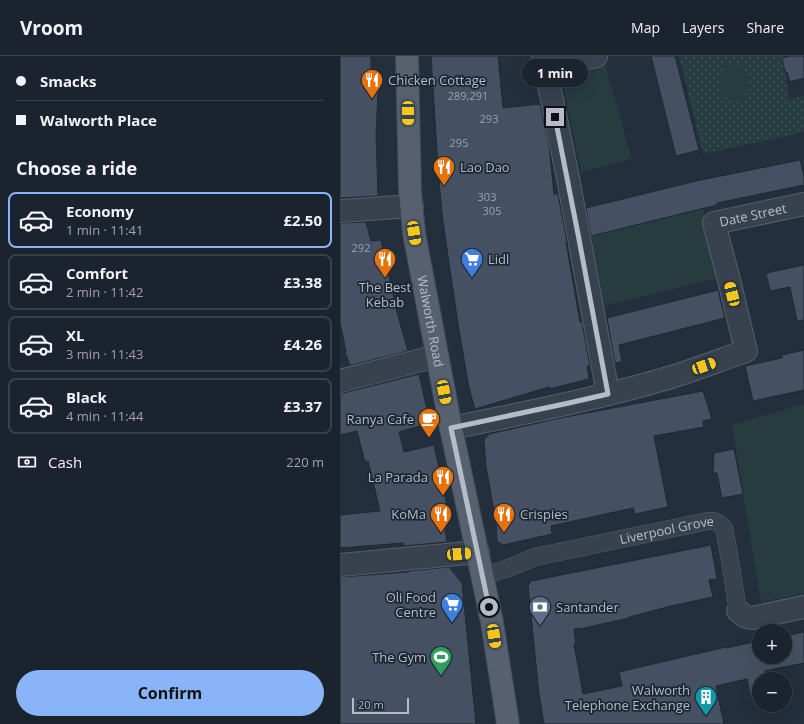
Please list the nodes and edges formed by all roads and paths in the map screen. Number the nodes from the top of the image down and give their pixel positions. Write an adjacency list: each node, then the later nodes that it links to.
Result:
1 (408, 56): 5 (main road, Walworth Road)
2 (596, 56): 3 (street)
3 (544, 61): 9 (street)
4 (804, 204): 9 (street, Date Street)
5 (412, 206): 6 (street); 7 (main road, Walworth Road)
6 (340, 211)
7 (437, 356): 8 (street); 10 (main road, Walworth Road)
8 (340, 381)
9 (608, 394): 10 (street)
10 (451, 428): 11 (main road, Walworth Road)
11 (478, 552): 12 (street); 13 (main road, Walworth Road)
12 (340, 565)
13 (482, 576): 15 (street, Liverpool Grove); 16 (main road, Walworth Road)
14 (804, 607): 15 (street, Liverpool Grove)
15 (738, 611)
16 (508, 724)

